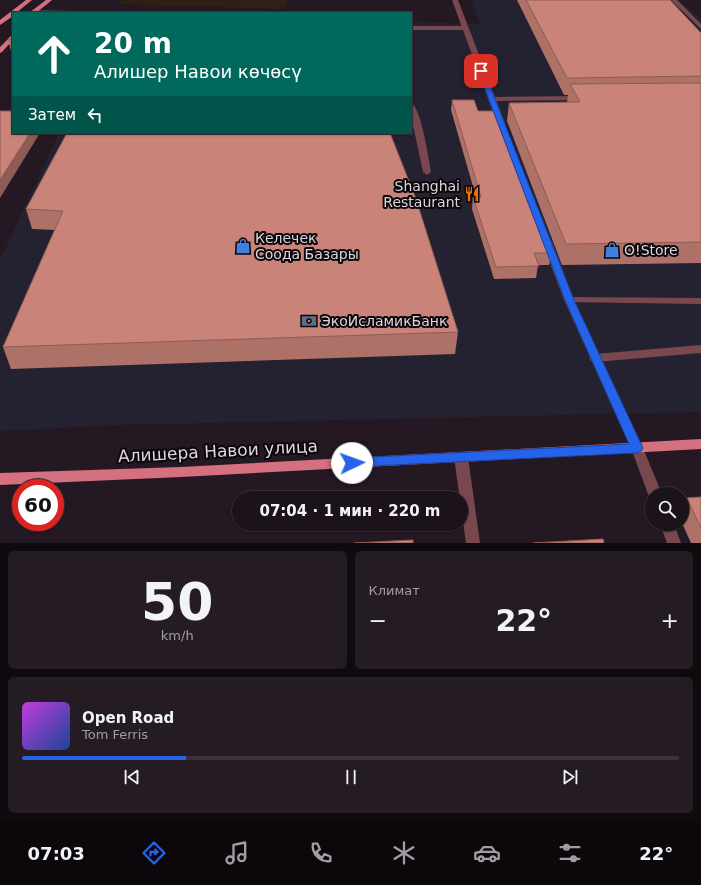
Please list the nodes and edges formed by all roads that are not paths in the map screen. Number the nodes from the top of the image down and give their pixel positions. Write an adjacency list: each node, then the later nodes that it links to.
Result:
1 (29, 0): 5 (main road)
2 (49, 0): 6 (main road)
3 (455, 0): 11 (street)
4 (674, 0): 9 (street)
5 (14, 12)
6 (33, 12)
7 (12, 13): 8 (main road)
8 (0, 23)
9 (701, 27)
10 (412, 28): 11 (street)
11 (466, 28): 15 (street)
12 (12, 37): 13 (main road)
13 (0, 51)
14 (592, 98): 15 (street)
15 (492, 99): 18 (street)
16 (412, 110): 17 (street)
17 (414, 121): 19 (street)
18 (503, 129)
19 (427, 172)
20 (543, 233): 21 (street)
21 (569, 300): 22 (street); 24 (street)
22 (701, 302)
23 (701, 349): 24 (street)
24 (596, 358): 26 (street)
25 (701, 444): 26 (main road, Алишера Навои улица)
26 (637, 448): 27 (main road, Алишера Навои улица); 29 (street)
27 (461, 457): 28 (main road, Алишера Навои улица); 31 (street)
28 (0, 479)
29 (652, 487)
30 (670, 531): 32 (street)
31 (473, 543)
32 (674, 543)

